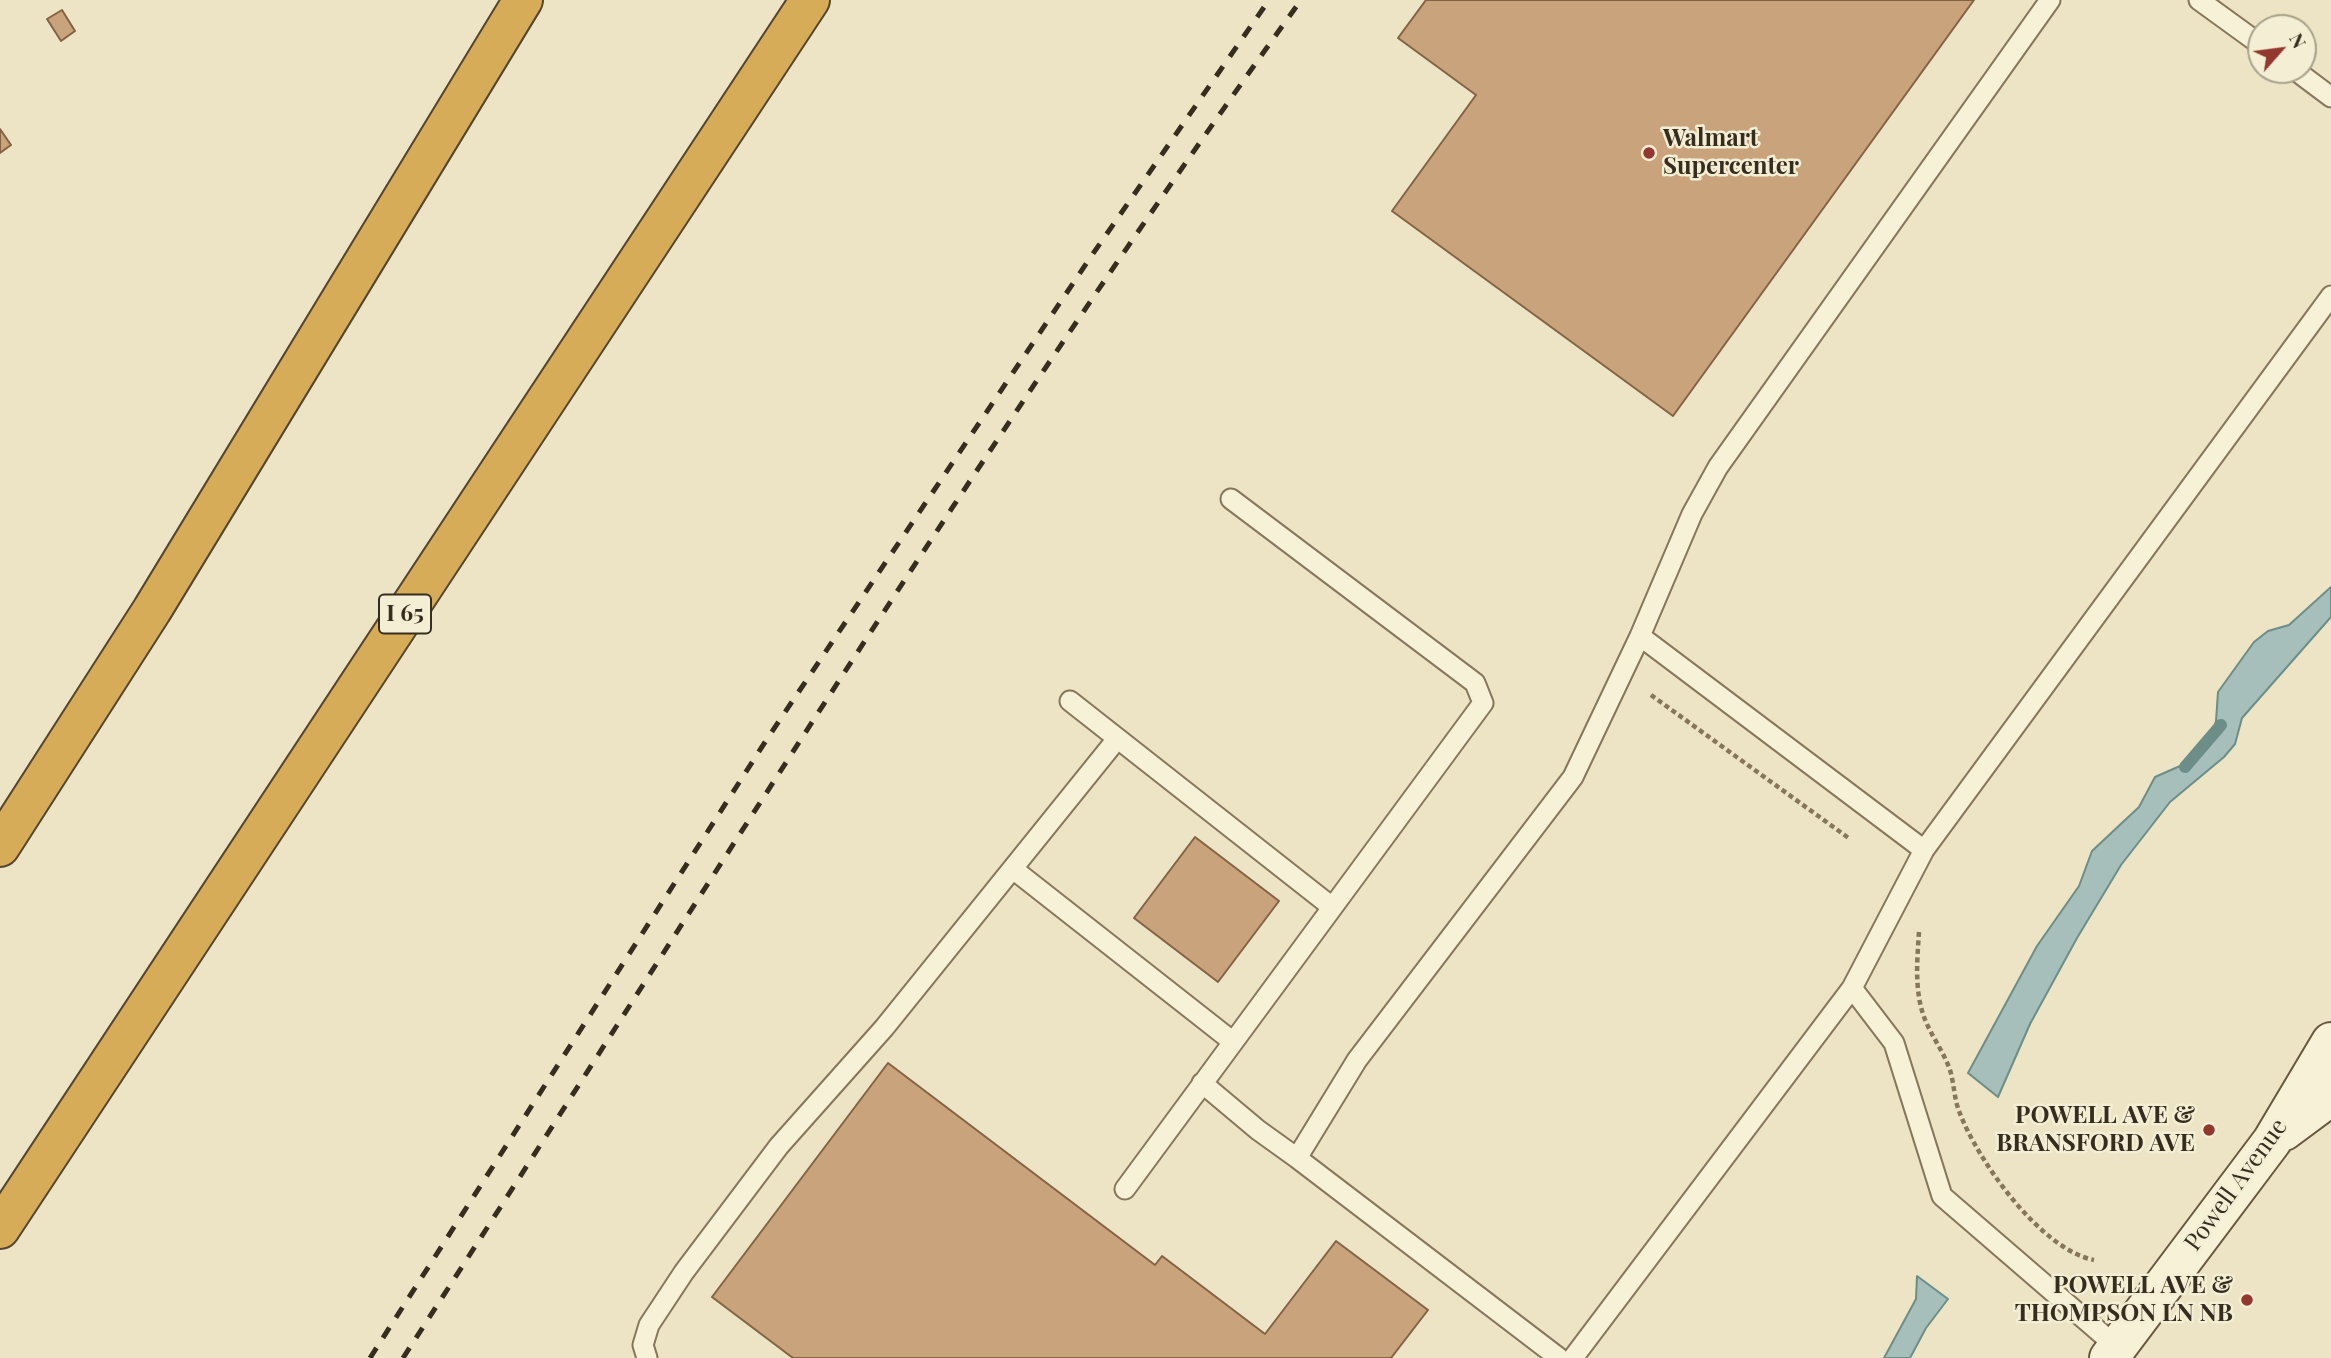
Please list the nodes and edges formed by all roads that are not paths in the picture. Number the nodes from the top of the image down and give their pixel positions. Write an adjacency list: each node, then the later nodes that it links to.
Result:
1 (523, 0): 13 (highway)
2 (810, 0): 25 (highway, I 65)
3 (2050, 0): 10 (lane)
4 (2199, 0): 5 (lane)
5 (2247, 35)
6 (2314, 84): 7 (lane)
7 (2331, 97)
8 (2331, 296): 14 (lane)
9 (1231, 499): 16 (lane)
10 (1640, 636): 14 (lane); 23 (lane)
11 (1070, 701): 12 (lane)
12 (1117, 739): 15 (lane); 16 (lane)
13 (0, 847)
14 (1924, 850): 17 (lane)
15 (1013, 869): 18 (lane); 27 (lane)
16 (1332, 906): 18 (lane)
17 (1852, 988): 26 (lane); 29 (lane)
18 (1232, 1041): 20 (lane)
19 (2331, 1042): 22 (main road, Powell Avenue)
20 (1202, 1083): 23 (lane); 24 (lane)
21 (2331, 1096): 22 (main road)
22 (2272, 1141): 26 (main road, Powell Avenue)
23 (1297, 1158): 28 (lane)
24 (1125, 1189)
25 (0, 1228)
26 (2113, 1352)
27 (648, 1358)
28 (1559, 1358)
29 (1573, 1358)

